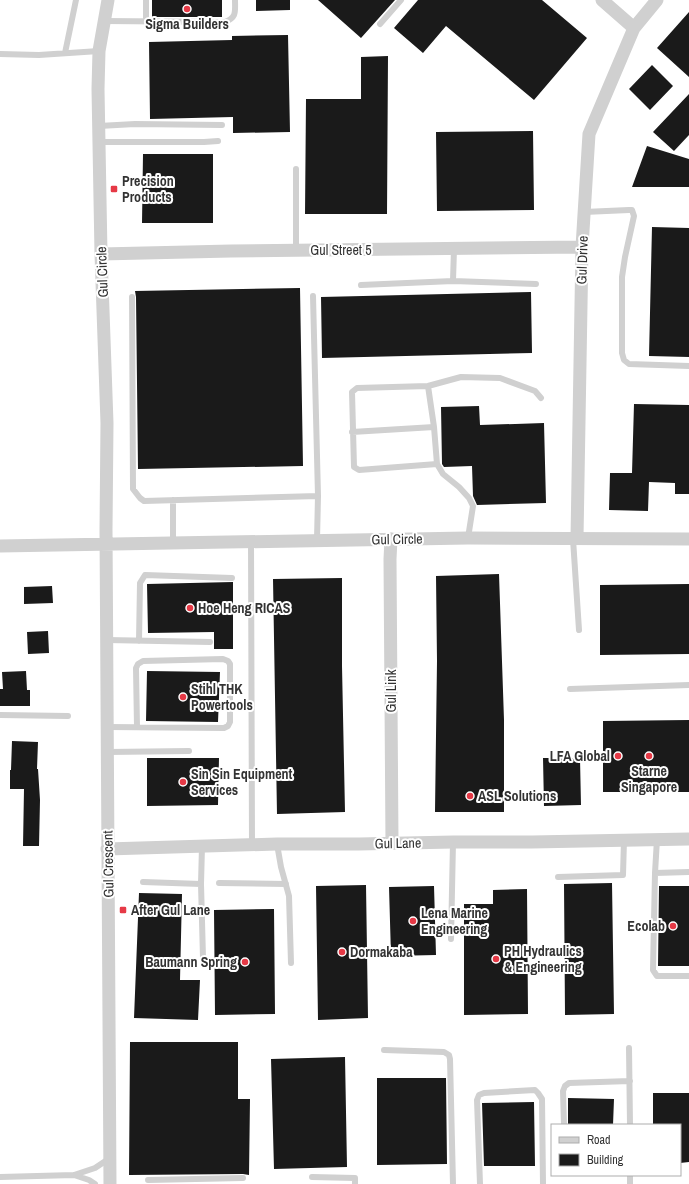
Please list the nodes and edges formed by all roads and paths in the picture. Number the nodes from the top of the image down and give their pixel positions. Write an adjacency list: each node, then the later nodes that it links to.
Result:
1 (76, 0): 13 (lane)
2 (108, 0): 8 (street, Gul Circle)
3 (146, 0): 9 (lane)
4 (235, 0): 9 (lane)
5 (401, 0): 10 (lane)
6 (602, 0): 11 (street)
7 (657, 0): 11 (street, Gul Drive)
8 (104, 21): 9 (lane); 12 (street, Gul Circle)
9 (146, 21)
10 (380, 24)
11 (634, 28): 20 (street, Gul Drive)
12 (100, 51): 13 (lane); 16 (street, Gul Circle)
13 (65, 53): 14 (lane)
14 (0, 54)
15 (222, 125): 16 (lane)
16 (99, 126): 18 (street, Gul Circle)
17 (218, 141): 18 (lane)
18 (99, 142): 24 (street, Gul Circle)
19 (296, 169): 23 (lane)
20 (584, 212): 21 (street, Gul Drive); 30 (lane)
21 (582, 247): 22 (street, Gul Street 5); 40 (street, Gul Drive)
22 (454, 249): 23 (street, Gul Street 5); 25 (lane)
23 (296, 250): 24 (street, Gul Street 5)
24 (101, 254): 45 (street, Gul Circle)
25 (453, 281): 26 (lane); 27 (lane)
26 (536, 284)
27 (361, 285)
28 (313, 296): 36 (lane)
29 (132, 297): 37 (lane)
30 (689, 366)
31 (428, 386): 32 (lane); 33 (lane); 34 (lane)
32 (541, 398)
33 (434, 427): 34 (lane); 35 (lane)
34 (352, 432): 35 (lane)
35 (437, 464): 38 (lane)
36 (318, 496): 37 (lane); 42 (lane)
37 (173, 500): 44 (lane)
38 (468, 538): 39 (street, Gul Circle); 40 (street, Gul Circle)
39 (392, 539): 42 (street, Gul Circle); 64 (street, Gul Link)
40 (575, 539): 41 (street, Gul Circle); 48 (lane)
41 (689, 539)
42 (318, 540): 43 (street, Gul Circle)
43 (251, 541): 44 (street, Gul Circle); 66 (lane)
44 (173, 542): 45 (street, Gul Circle)
45 (106, 544): 46 (street, Gul Circle); 49 (street, Gul Crescent)
46 (0, 546)
47 (232, 578): 50 (lane)
48 (579, 630)
49 (107, 640): 50 (lane); 56 (street, Gul Crescent)
50 (139, 641): 51 (lane)
51 (210, 642)
52 (689, 686): 53 (lane)
53 (570, 689)
54 (0, 715): 55 (lane)
55 (68, 716)
56 (108, 727): 57 (lane); 59 (street, Gul Crescent)
57 (137, 727): 57 (lane)
58 (189, 751): 59 (lane)
59 (108, 752): 68 (street, Gul Crescent)
60 (657, 839): 61 (street, Gul Lane); 62 (street, Gul Lane); 70 (lane)
61 (689, 839)
62 (624, 840): 63 (street, Gul Lane); 71 (lane)
63 (453, 842): 64 (street, Gul Lane); 76 (lane)
64 (392, 843): 65 (street, Gul Lane)
65 (277, 844): 66 (street, Gul Lane); 75 (lane)
66 (252, 845): 67 (street, Gul Lane)
67 (202, 846): 68 (street, Gul Lane); 74 (lane)
68 (107, 849): 85 (street, Gul Crescent)
69 (689, 872): 70 (lane)
70 (655, 873): 79 (lane)
71 (558, 877)
72 (143, 882): 74 (lane)
73 (219, 883): 75 (lane)
74 (201, 884): 77 (lane)
75 (286, 884): 78 (lane)
76 (451, 939)
77 (203, 958)
78 (291, 963)
79 (689, 976)
80 (629, 1048): 82 (lane)
81 (384, 1050): 95 (lane)
82 (630, 1081): 83 (lane); 84 (lane)
83 (564, 1124)
84 (630, 1124)
85 (110, 1158): 87 (lane); 93 (street, Gul Crescent)
86 (0, 1176): 87 (lane)
87 (74, 1176): 92 (lane)
88 (243, 1178): 91 (lane)
89 (312, 1178): 94 (lane)
90 (148, 1180): 91 (lane)
91 (195, 1182)
92 (95, 1184)
93 (110, 1184)
94 (355, 1184)
95 (453, 1184)
96 (480, 1184): 97 (lane)
97 (543, 1184)

